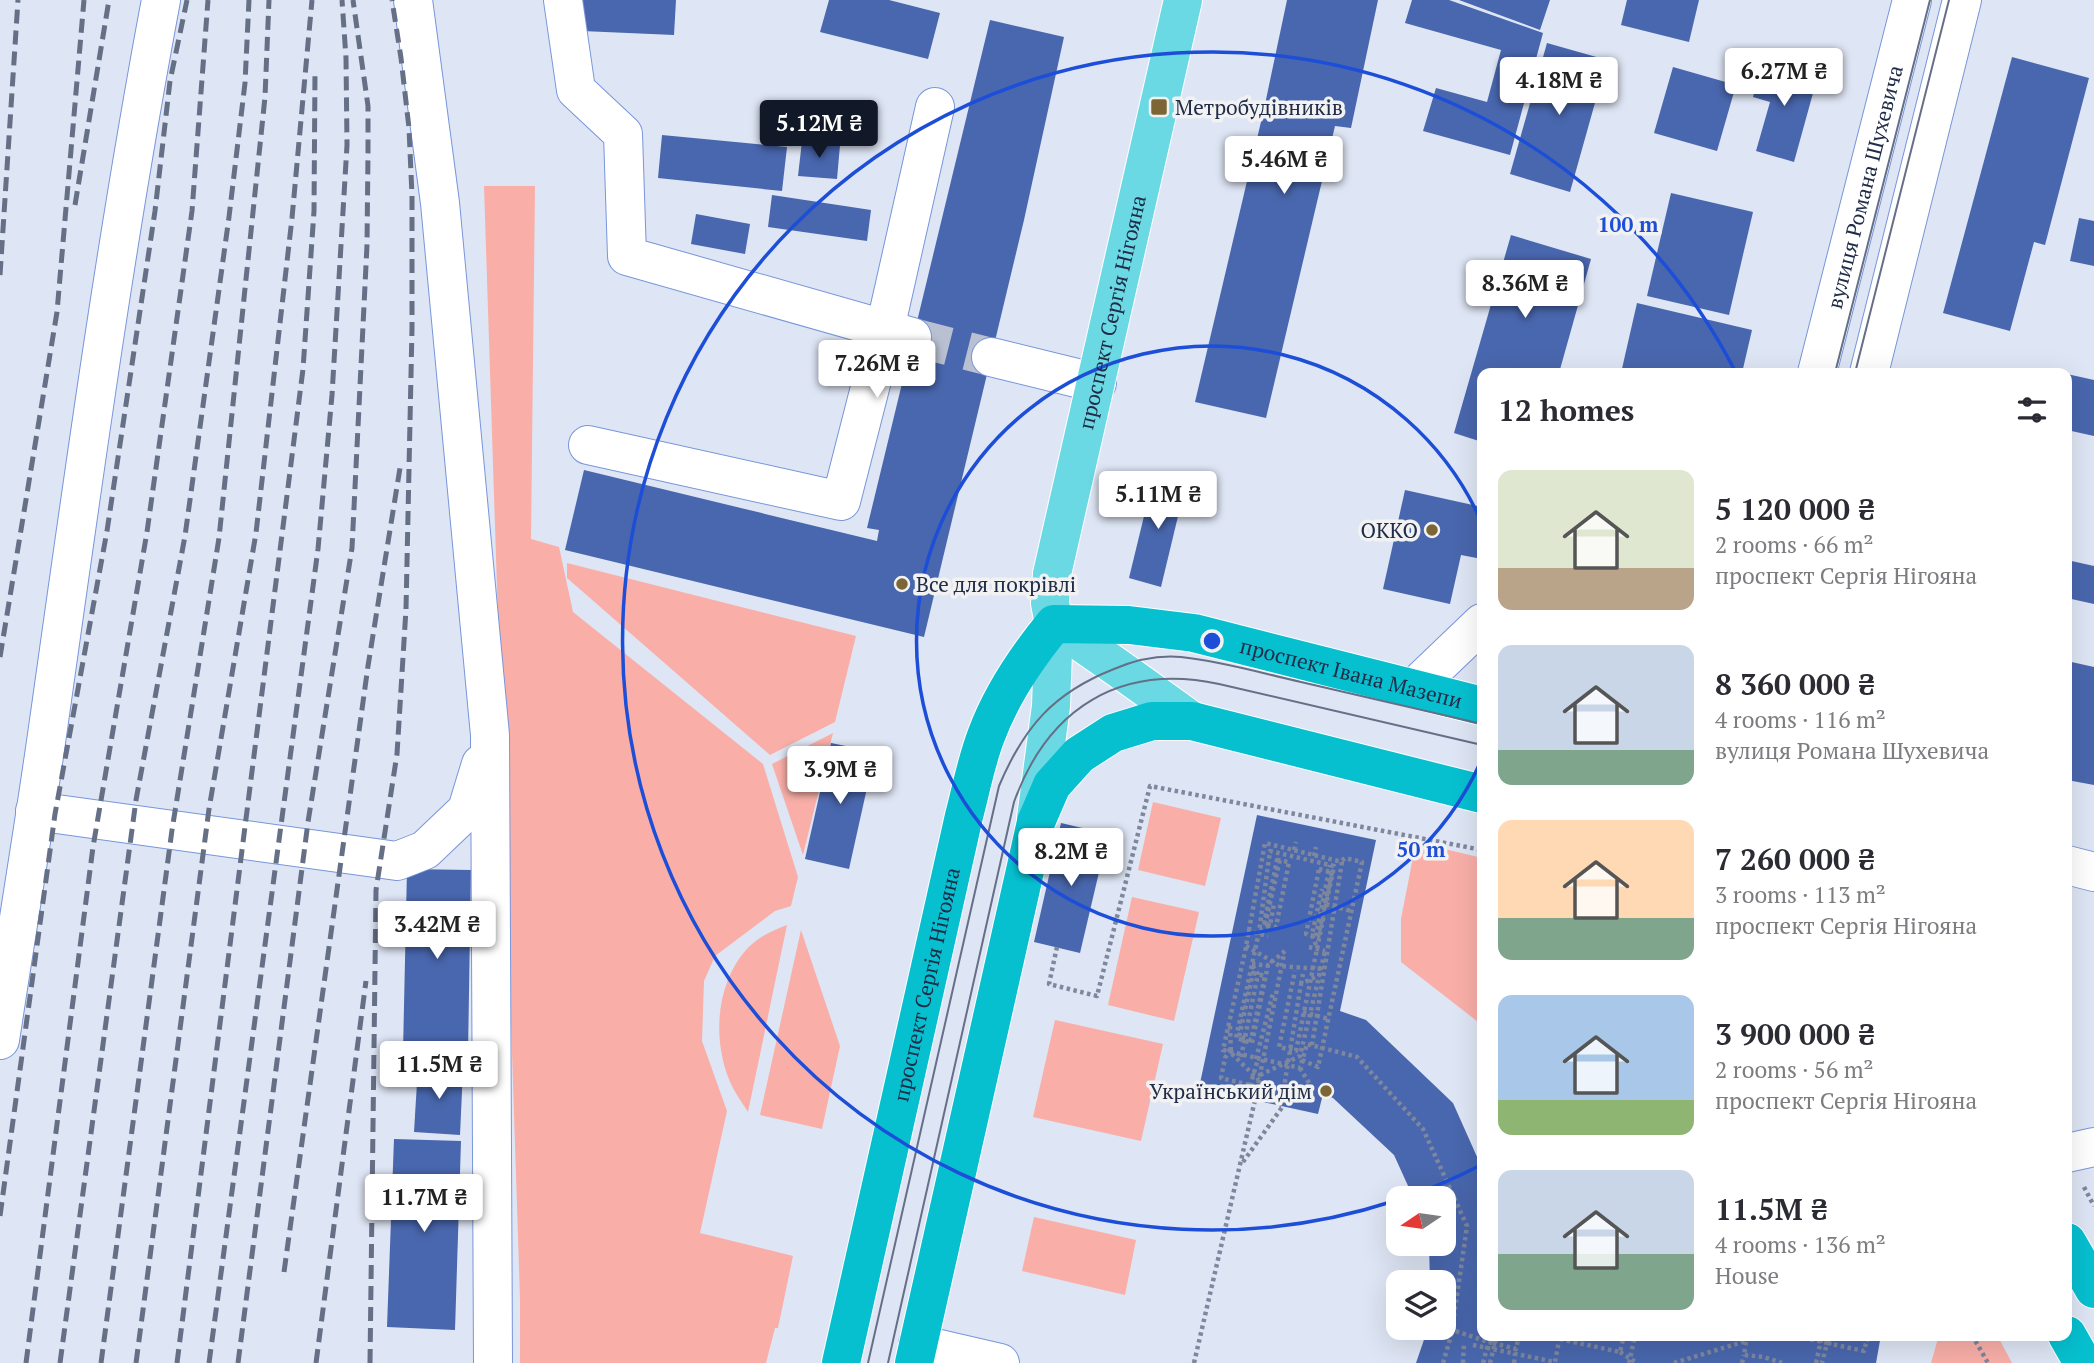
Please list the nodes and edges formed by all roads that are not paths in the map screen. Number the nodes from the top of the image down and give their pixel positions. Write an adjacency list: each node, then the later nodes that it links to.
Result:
1 (161, 0): 21 (street)
2 (414, 0): 19 (street)
3 (563, 0): 8 (street)
4 (1183, 0): 12 (main road, проспект Сергія Нігояна)
5 (1912, 0): 10 (street, вулиця Романа Шухевича)
6 (1962, 0): 11 (street)
7 (935, 107): 8 (street)
8 (899, 333): 13 (street)
9 (992, 357): 12 (street)
10 (1818, 368)
11 (1870, 368)
12 (1097, 383): 14 (main road, проспект Сергія Нігояна)
13 (588, 445)
14 (1054, 624): 16 (highway, проспект Івана Мазепи); 18 (main road); 22 (main road, проспект Сергія Нігояна); 32 (highway, проспект Сергія Нігояна)
15 (1477, 628): 16 (street)
16 (1414, 688): 17 (highway, проспект Івана Мазепи)
17 (1477, 705)
18 (1192, 721): 20 (highway); 22 (highway)
19 (490, 735): 21 (street); 31 (street)
20 (1477, 793)
21 (35, 811): 25 (street)
22 (1036, 822): 30 (highway, проспект Сергія Нігояна)
23 (2072, 866): 24 (street)
24 (2094, 872)
25 (0, 1040)
26 (2094, 1147): 27 (street)
27 (2072, 1152)
28 (2072, 1251): 29 (highway)
29 (2094, 1289)
30 (916, 1354): 33 (street)
31 (493, 1363)
32 (841, 1363)
33 (1000, 1363)

